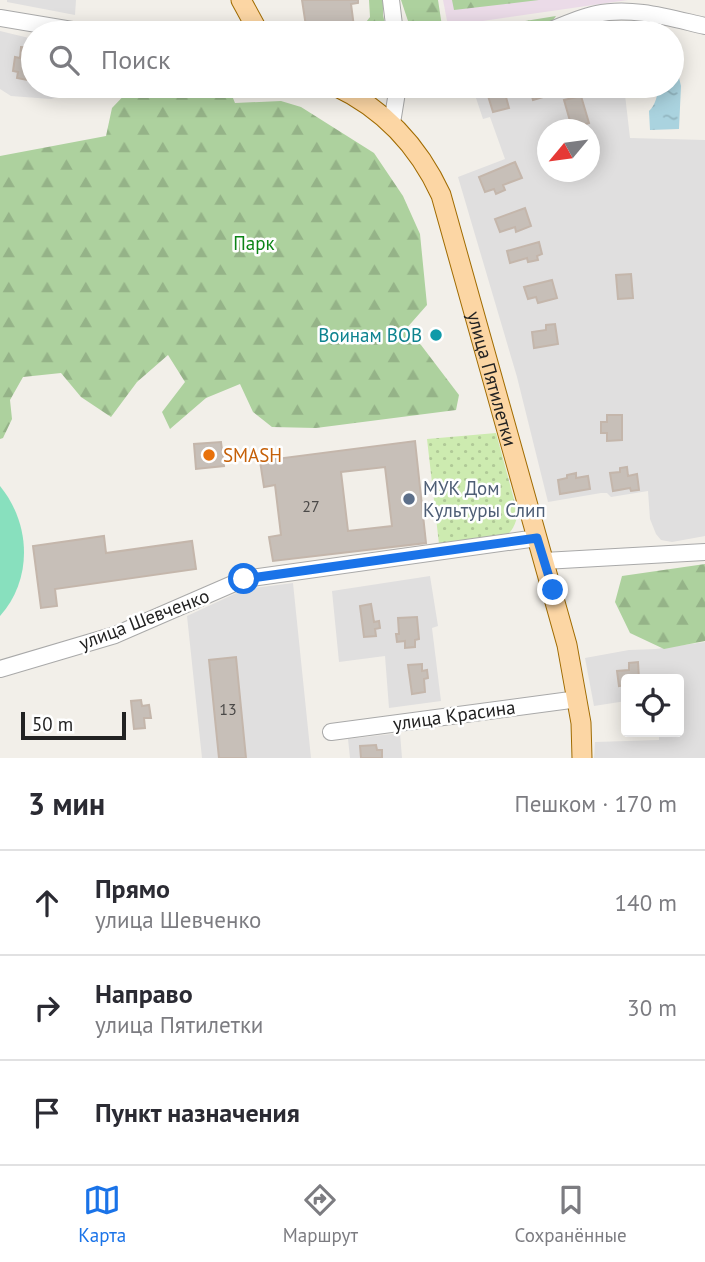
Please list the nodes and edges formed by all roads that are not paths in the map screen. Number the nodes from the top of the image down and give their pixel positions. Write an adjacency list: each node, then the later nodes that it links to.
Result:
1 (241, 0): 4 (main road)
2 (391, 0): 5 (street)
3 (0, 18): 8 (street)
4 (253, 21)
5 (394, 21)
6 (576, 21): 7 (street)
7 (680, 21)
8 (21, 22)
9 (684, 22): 10 (street)
10 (705, 26)
11 (358, 98): 13 (main road, улица Пятилетки)
12 (396, 98): 13 (street)
13 (393, 123): 14 (main road, улица Пятилетки)
14 (537, 538): 16 (main road, улица Пятилетки); 17 (street, улица Шевченко)
15 (705, 551): 16 (street)
16 (544, 561): 18 (main road, улица Пятилетки)
17 (0, 669)
18 (578, 699): 19 (street, улица Красина); 20 (main road, улица Пятилетки)
19 (331, 732)
20 (582, 758)

